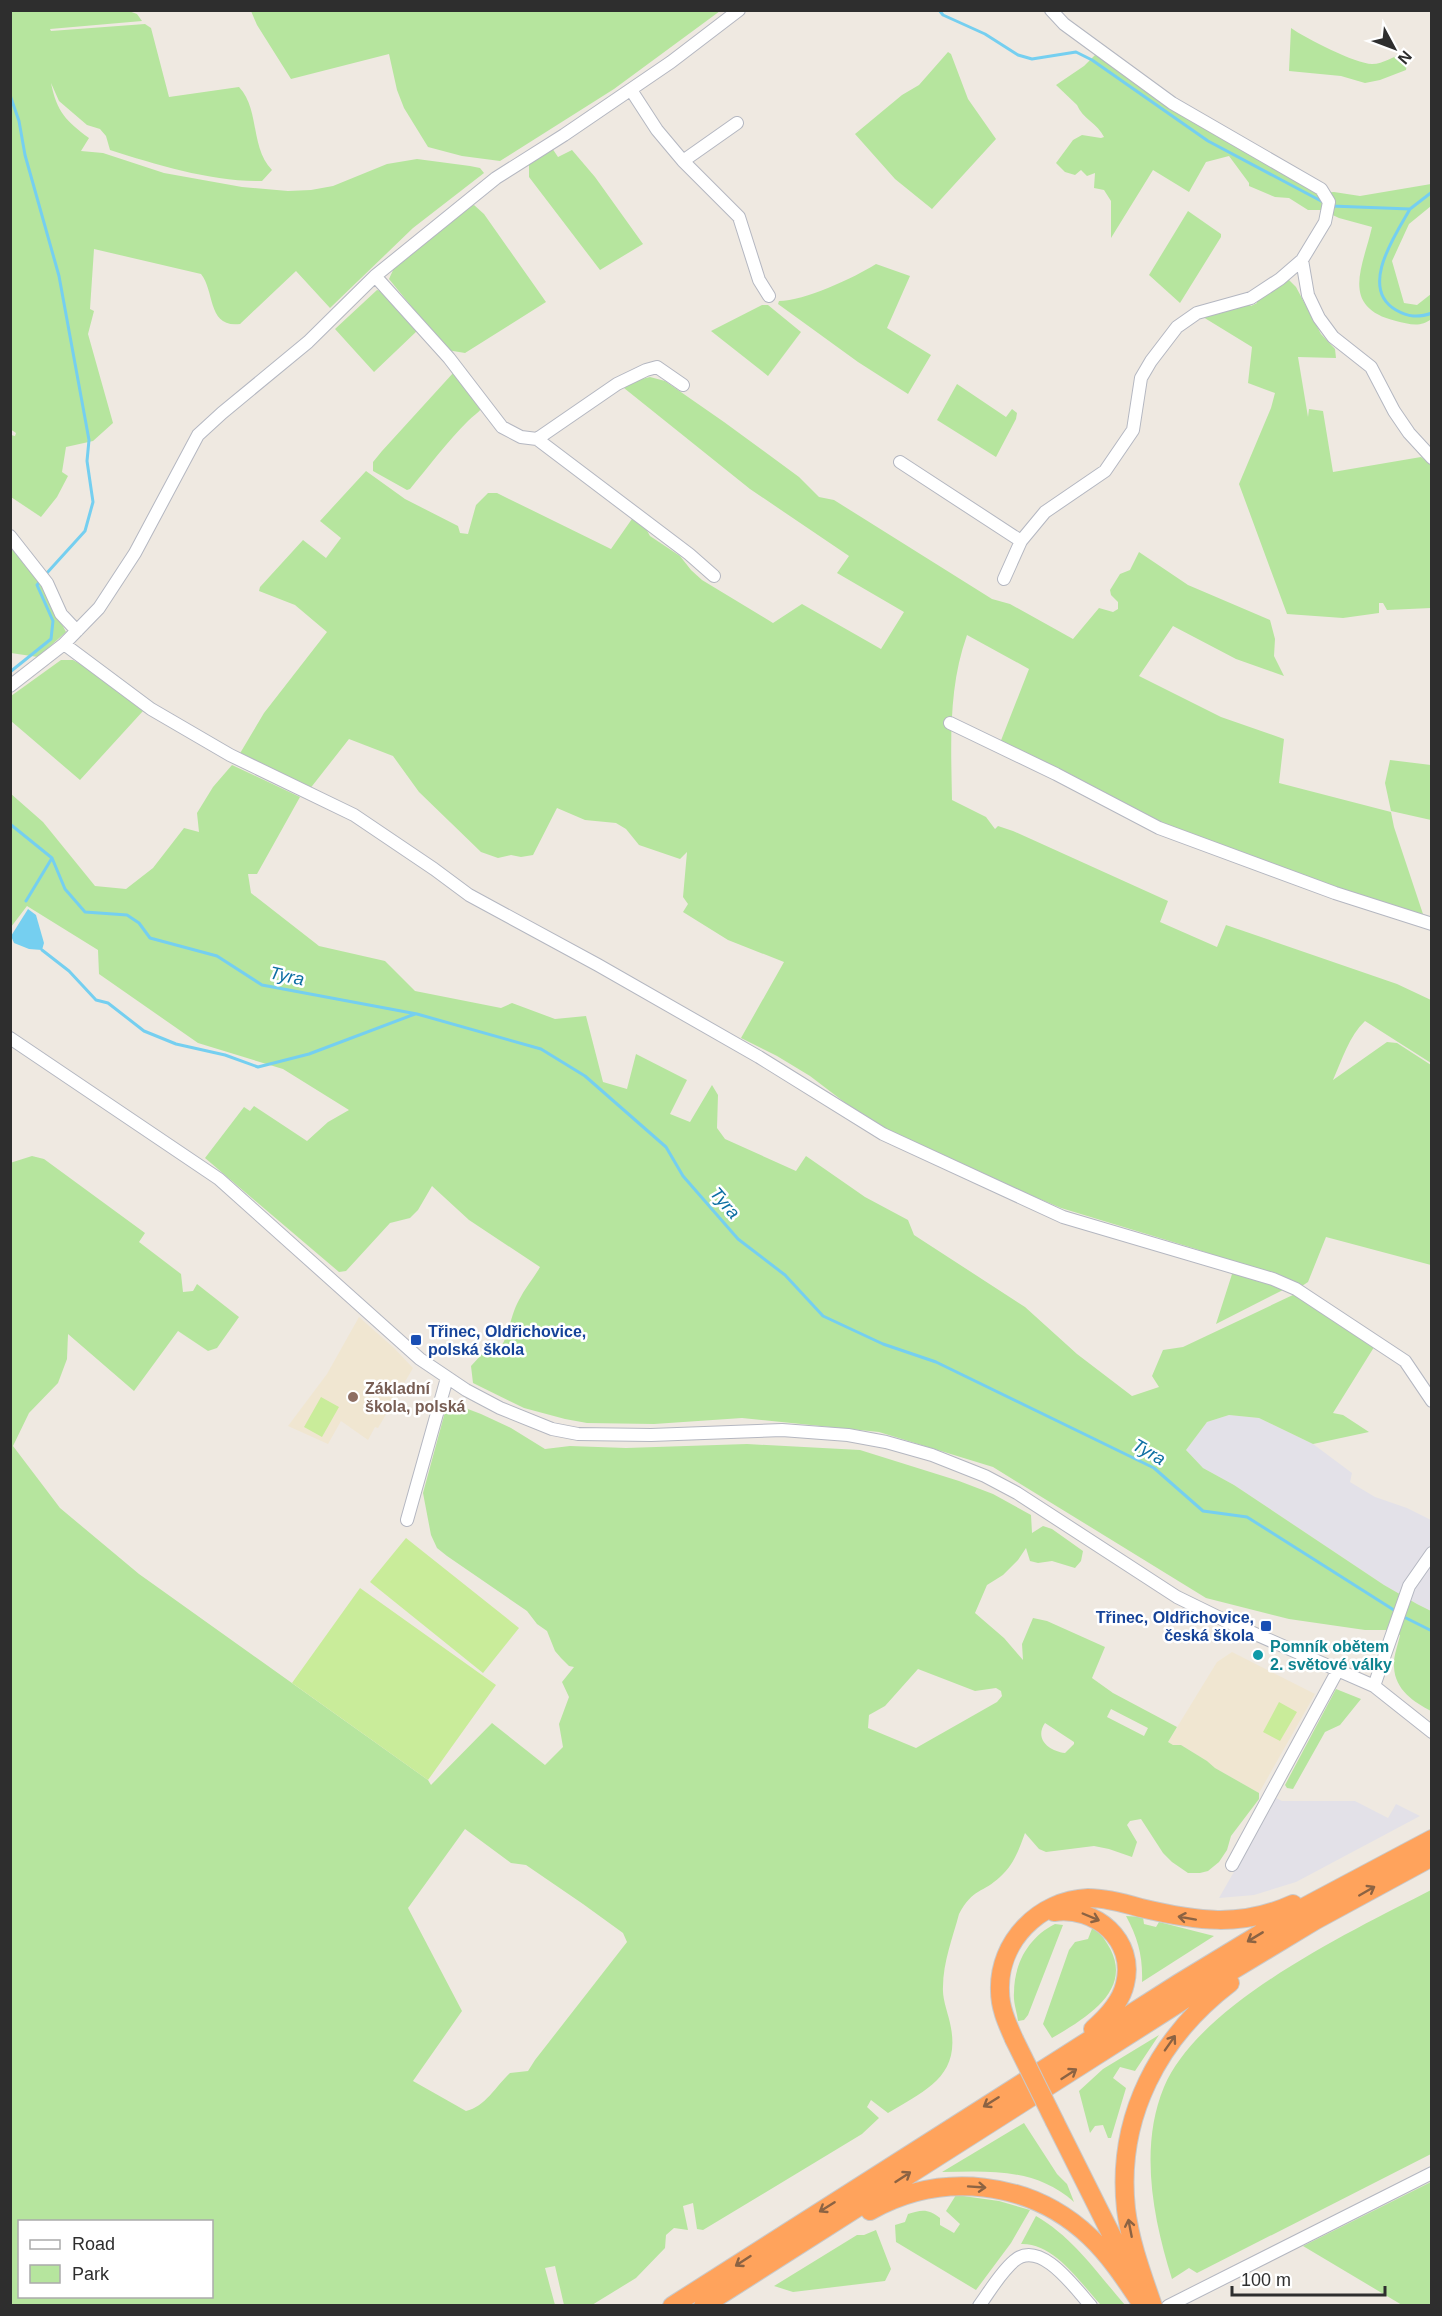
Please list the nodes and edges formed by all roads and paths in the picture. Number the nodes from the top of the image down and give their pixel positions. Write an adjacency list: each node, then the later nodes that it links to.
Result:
1 (739, 10): 3 (street)
2 (1051, 10): 6 (street)
3 (631, 90): 5 (street); 7 (street)
4 (737, 123): 5 (street)
5 (683, 161): 8 (street)
6 (1302, 260): 11 (street); 14 (street)
7 (375, 276): 10 (street); 17 (street)
8 (770, 296)
9 (683, 385): 10 (street)
10 (537, 439): 15 (street)
11 (1431, 458)
12 (900, 462): 14 (street)
13 (10, 536): 17 (street)
14 (1021, 541): 16 (street)
15 (714, 576)
16 (1004, 579)
17 (78, 632): 18 (street)
18 (64, 644): 19 (street); 24 (street)
19 (10, 686)
20 (950, 723): 21 (street)
21 (1431, 924)
22 (10, 1038): 23 (street)
23 (447, 1378): 25 (street); 27 (street)
24 (1431, 1401)
25 (407, 1520)
26 (1431, 1552): 28 (street)
27 (1338, 1670): 28 (street); 32 (street)
28 (1374, 1686): 29 (street)
29 (1431, 1732)
30 (1431, 1839): 33 (highway)
31 (1431, 1857): 35 (highway, one-way to 31)
32 (1232, 1865)
33 (1379, 1866): 34 (highway, one-way to 34); 36 (highway, one-way to 36)
34 (1034, 1918): 36 (highway, one-way to 36); 39 (highway, bridge)
35 (1316, 1920): 38 (highway, one-way to 35); 39 (highway, one-way to 35)
36 (1041, 2071): 40 (highway, one-way to 40)
37 (1431, 2173): 39 (street)
38 (801, 2243): 39 (highway, one-way to 39); 41 (highway)
39 (1153, 2305)
40 (672, 2306)
41 (703, 2306)
42 (979, 2306): 43 (street)
43 (1090, 2306)

